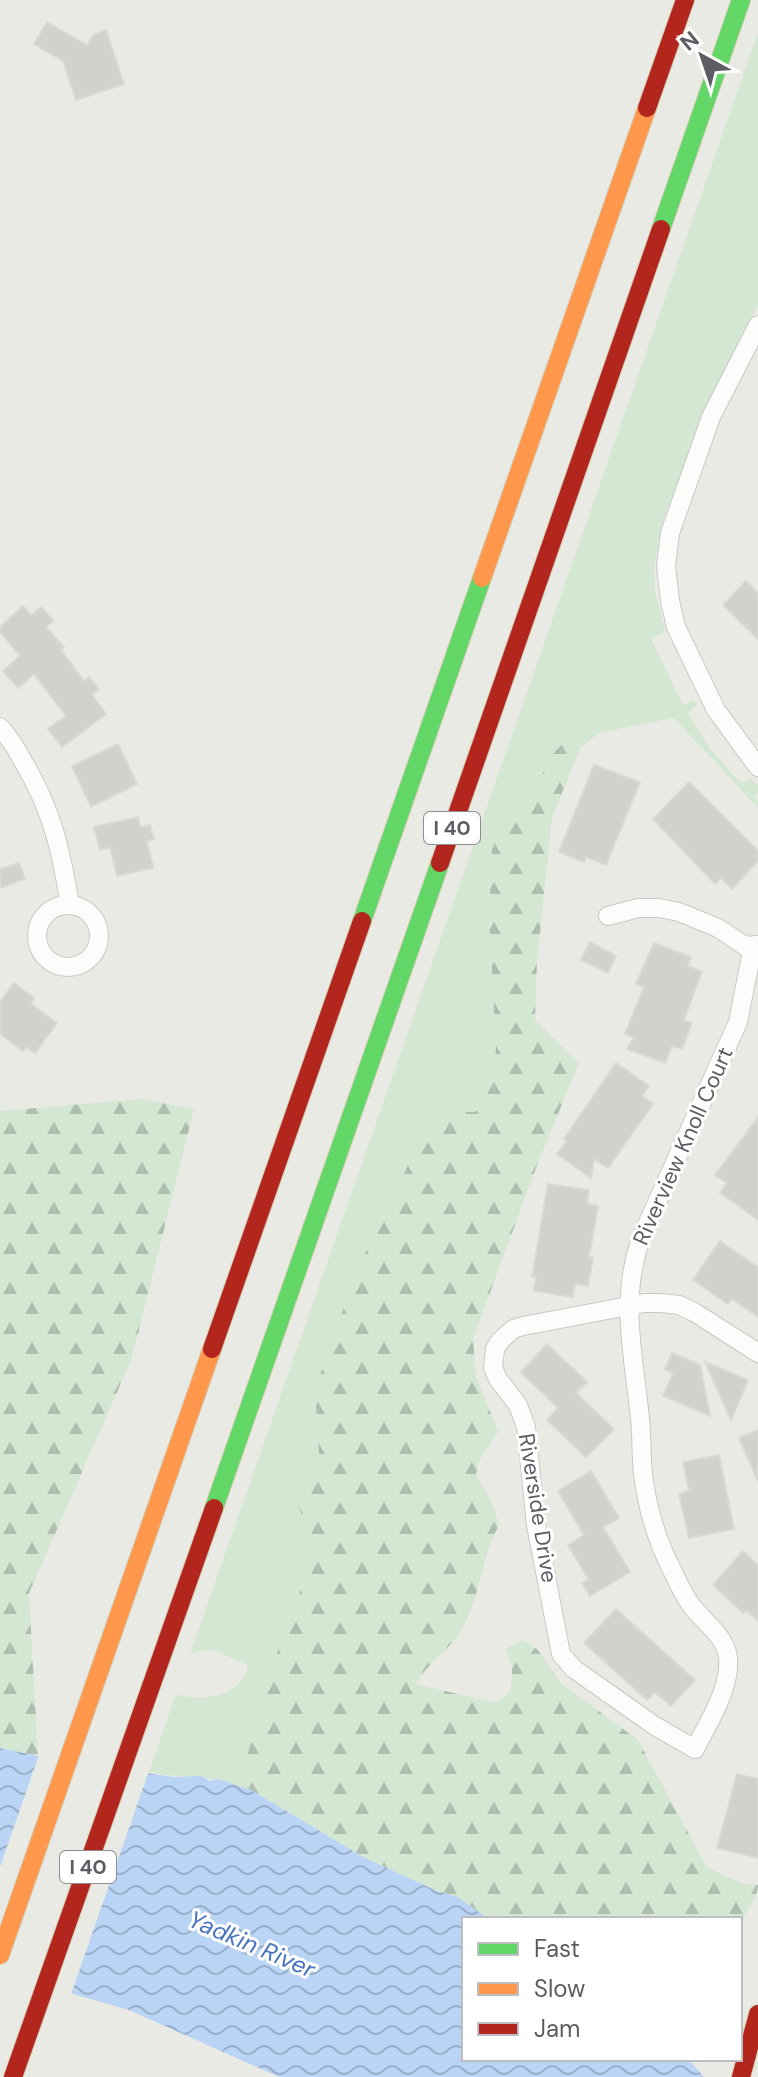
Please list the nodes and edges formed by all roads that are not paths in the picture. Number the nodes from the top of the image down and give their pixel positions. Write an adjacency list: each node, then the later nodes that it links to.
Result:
1 (685, 0): 12 (main road, I 40)
2 (741, 0): 14 (main road, I 40)
3 (758, 325): 5 (street)
4 (0, 727): 6 (street)
5 (758, 767)
6 (70, 905)
7 (608, 916): 8 (street)
8 (755, 946): 9 (street, Riverview Knoll Court)
9 (628, 1307): 10 (street, Riverside Drive); 11 (street, Riverview Knoll Court); 11 (street, Riverside Drive)
10 (758, 1353)
11 (695, 1749)
12 (0, 1955)
13 (758, 2014): 15 (main road)
14 (13, 2077)
15 (741, 2077)

